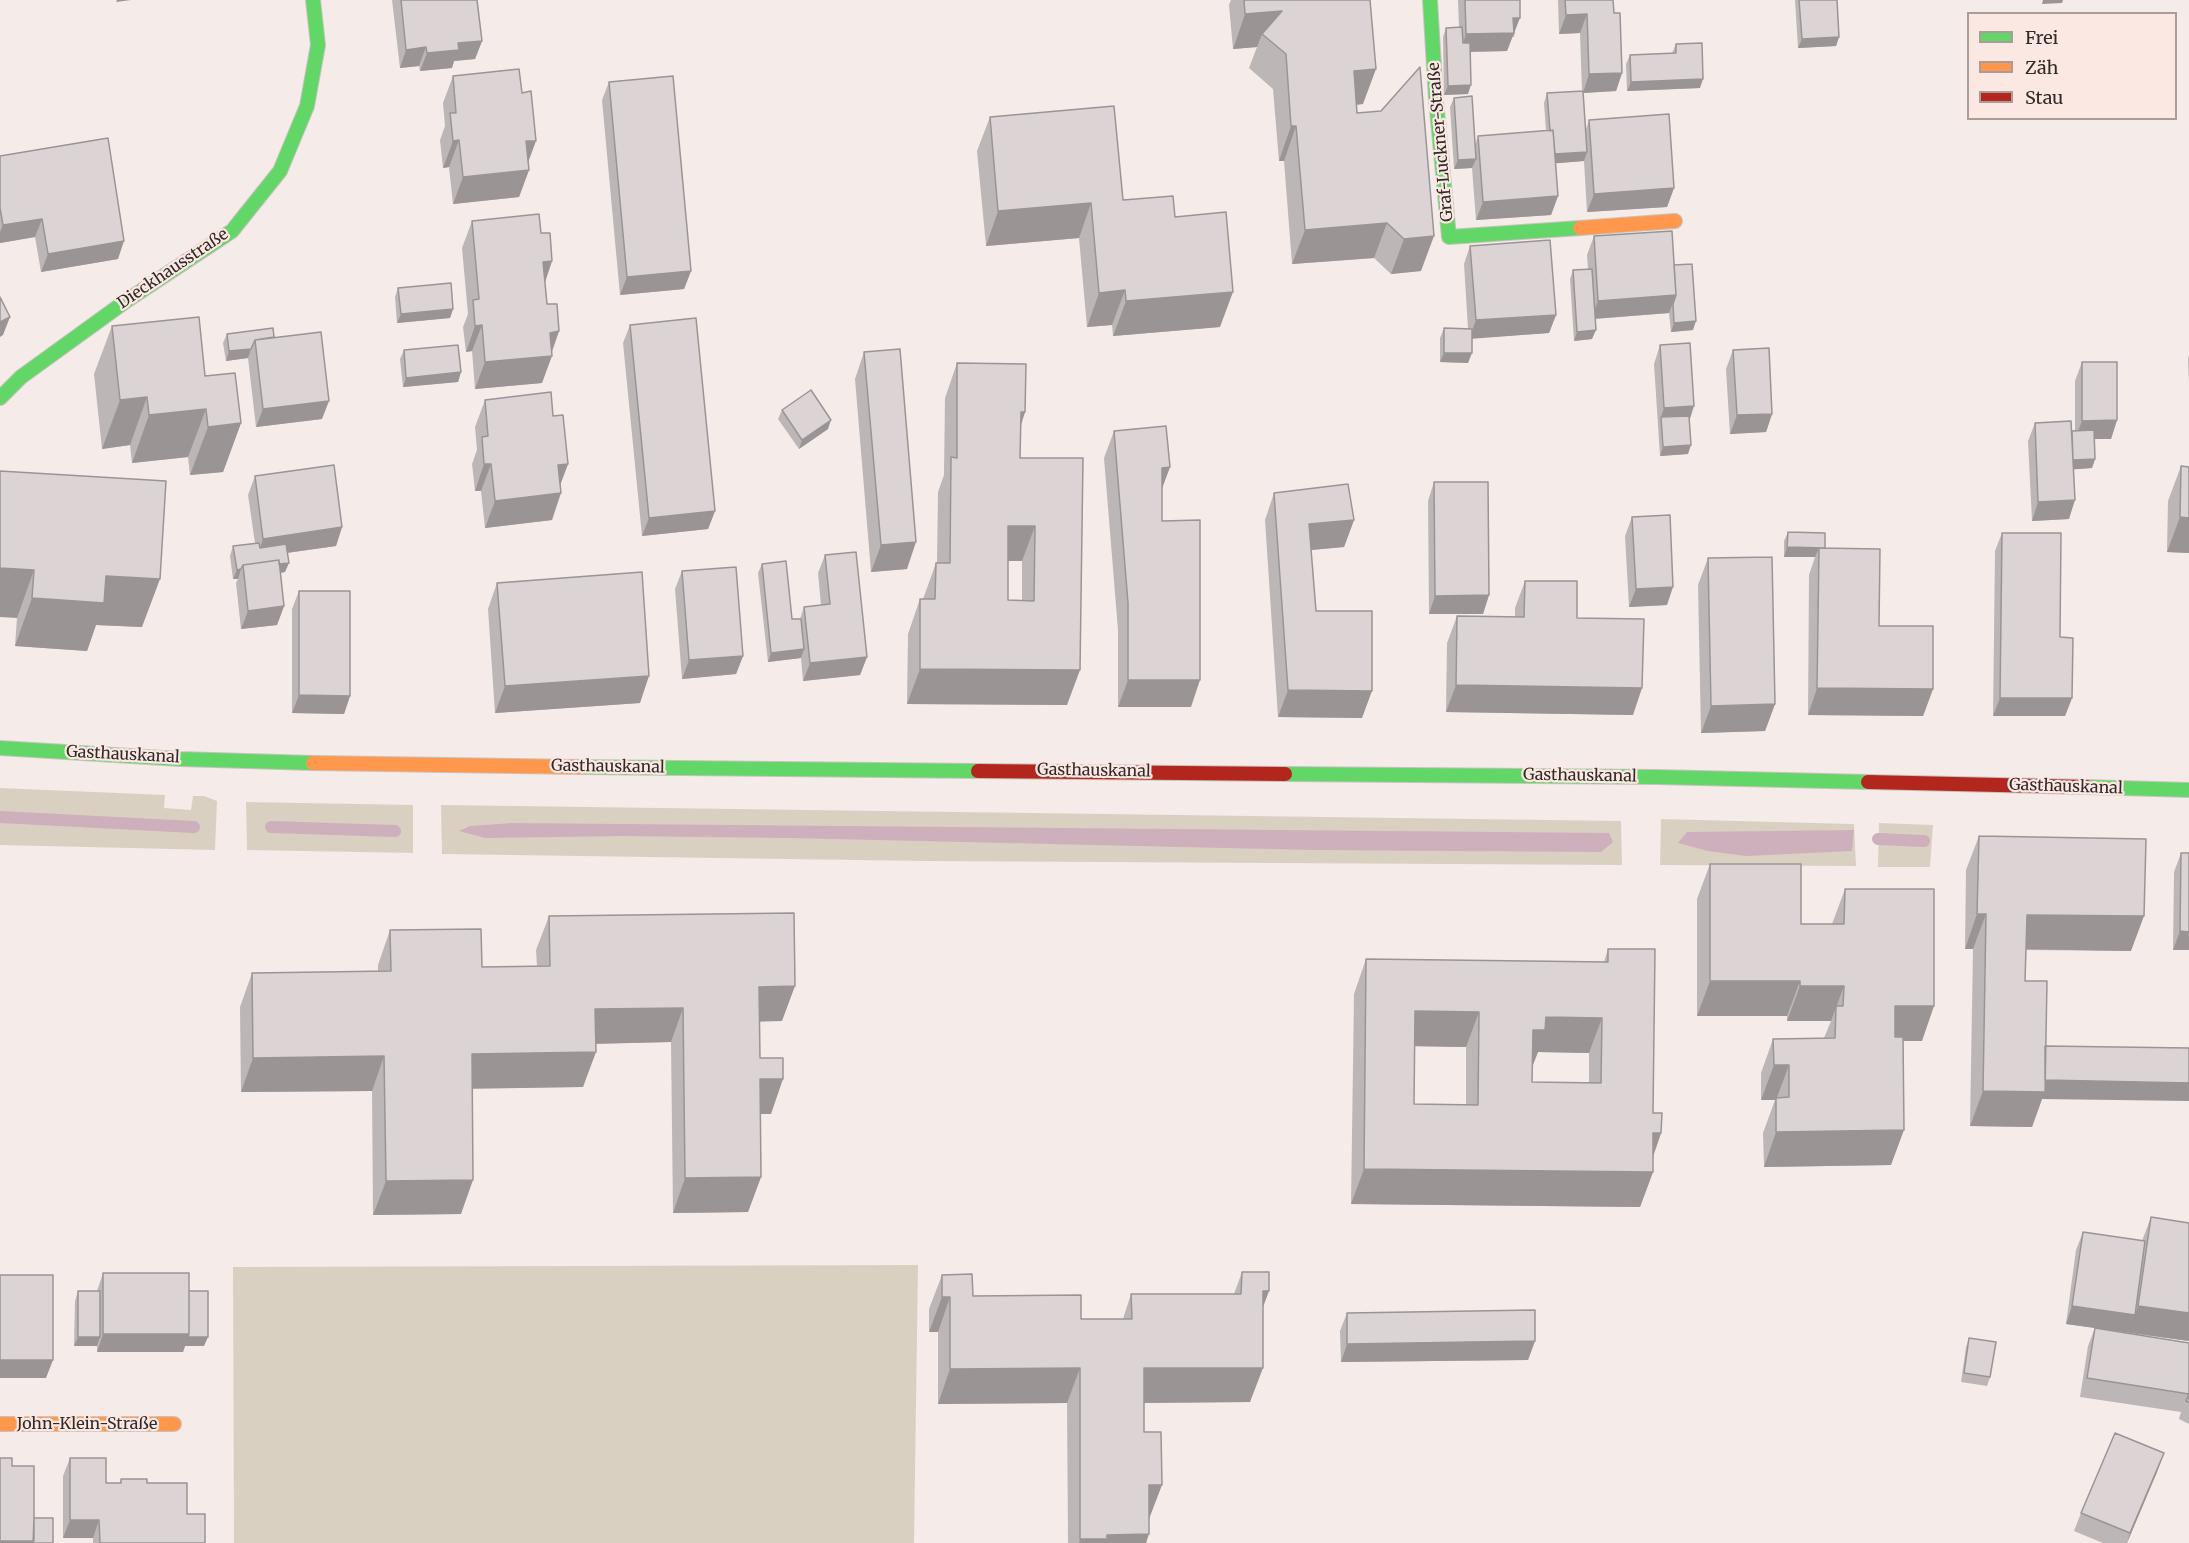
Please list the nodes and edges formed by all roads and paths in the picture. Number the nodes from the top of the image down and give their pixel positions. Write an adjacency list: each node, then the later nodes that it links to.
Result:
1 (313, 0): 4 (street, Dieckhausstraße)
2 (1430, 0): 3 (street, Graf-Luckner-Straße)
3 (1675, 221)
4 (0, 398)
5 (0, 748): 6 (street, Gasthauskanal)
6 (2189, 790)
7 (0, 1424): 8 (street, John-Klein-Straße)
8 (174, 1424)

